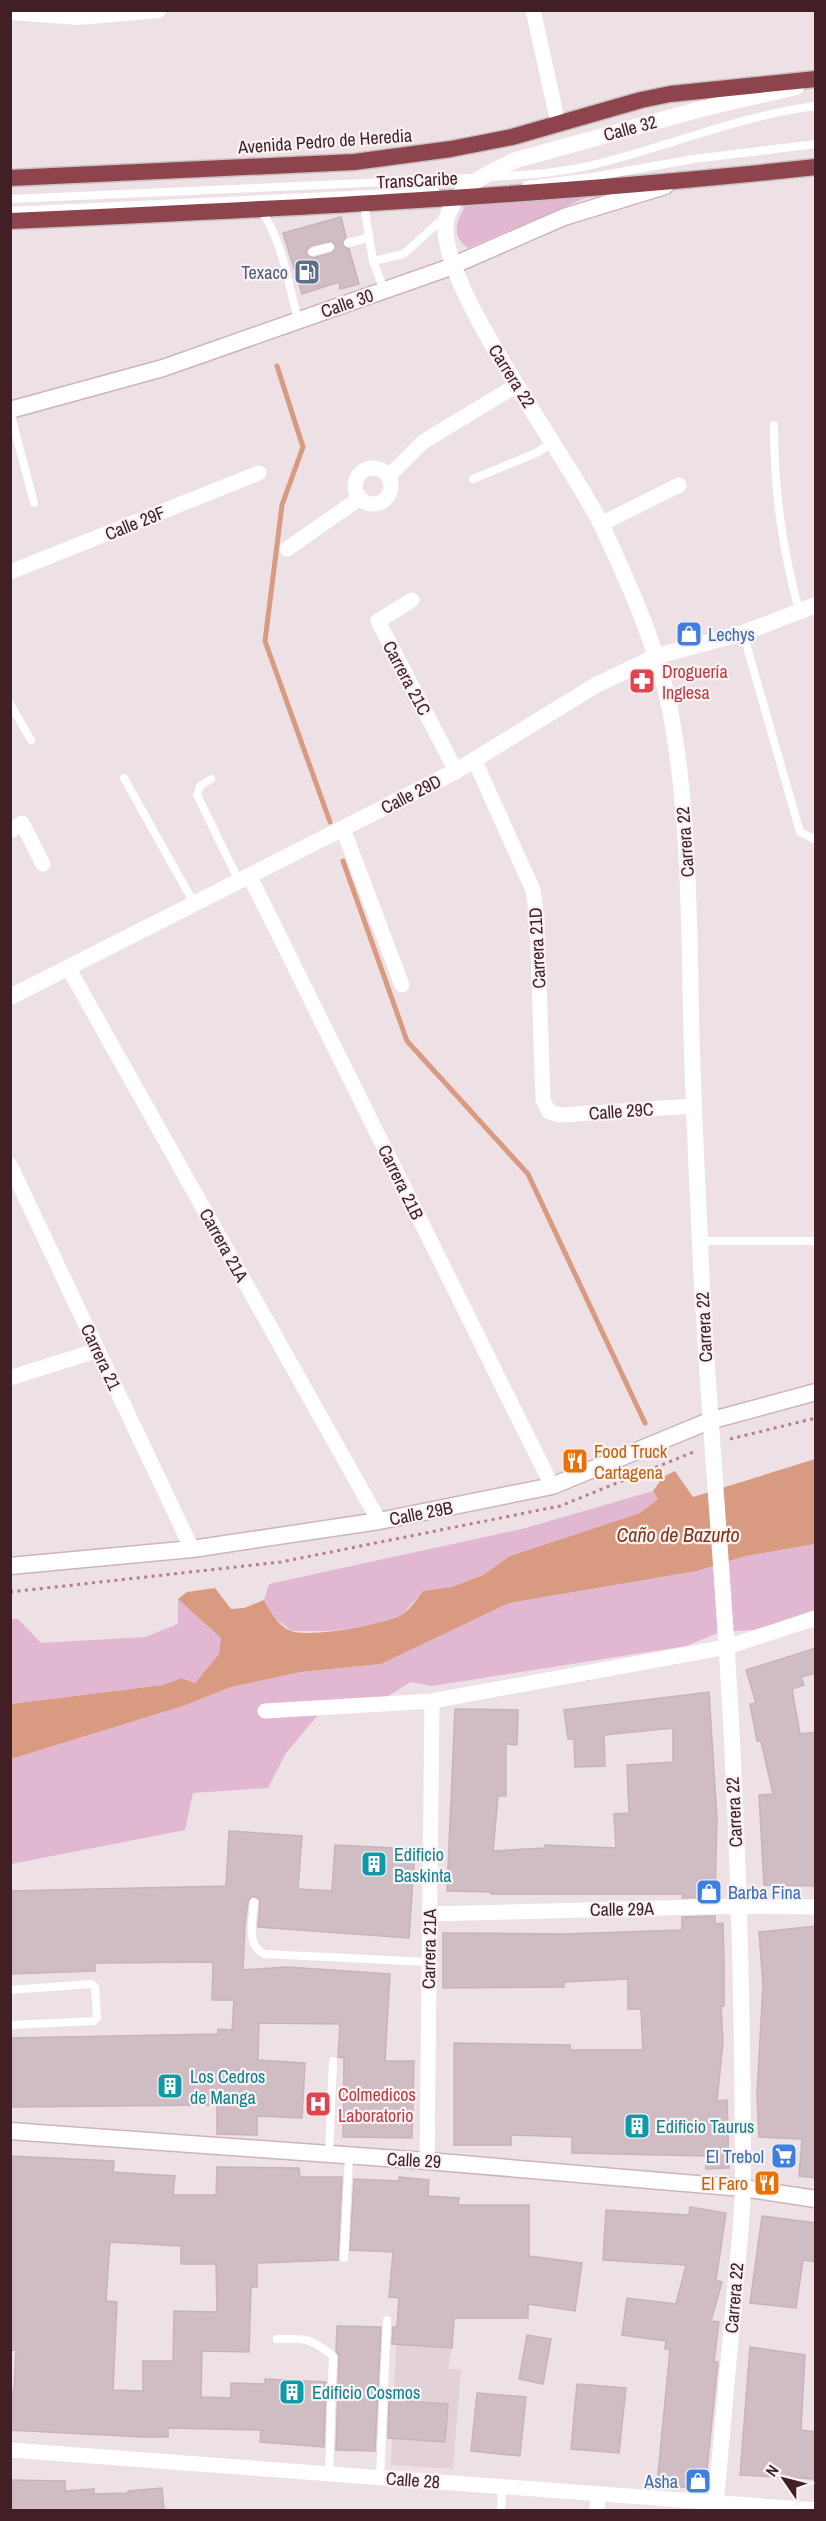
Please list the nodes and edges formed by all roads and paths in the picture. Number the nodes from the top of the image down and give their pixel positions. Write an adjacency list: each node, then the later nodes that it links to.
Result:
1 (158, 10): 3 (street)
2 (533, 10): 6 (street)
3 (10, 12)
4 (816, 81): 6 (highway, Avenida Pedro de Heredia); 9 (street, Calle 32)
5 (816, 106): 9 (lane, TransCaribe)
6 (558, 123): 10 (highway, Avenida Pedro de Heredia)
7 (816, 144): 12 (lane, TransCaribe)
8 (816, 167): 11 (highway)
9 (481, 177): 12 (street, Calle 32); 13 (lane, TransCaribe)
10 (10, 178)
11 (678, 182): 12 (highway); 24 (street, Calle 30)
12 (461, 194): 14 (highway); 16 (lane, TransCaribe); 18 (street)
13 (10, 199)
14 (364, 205): 15 (highway); 19 (lane)
15 (261, 210): 17 (highway); 26 (lane)
16 (10, 211)
17 (10, 221)
18 (446, 222): 23 (lane); 24 (street, Carrera 22)
19 (368, 238): 20 (lane); 23 (lane)
20 (348, 243)
21 (330, 248): 22 (lane)
22 (312, 252)
23 (373, 261): 25 (lane)
24 (454, 264): 25 (street, Calle 30); 27 (street, Carrera 22)
25 (384, 290): 26 (street, Calle 30)
26 (298, 320): 28 (street, Calle 30)
27 (517, 385): 30 (street, Carrera 22); 32 (street)
28 (10, 411): 36 (lane)
29 (774, 425): 42 (lane)
30 (554, 442): 33 (lane); 37 (street, Carrera 22)
31 (259, 473): 39 (street, Calle 29F)
32 (388, 476): 35 (street); 35 (street)
33 (473, 479)
34 (679, 485): 37 (street)
35 (360, 498): 38 (street)
36 (34, 503)
37 (601, 524): 44 (street, Carrera 22)
38 (287, 549)
39 (10, 572)
40 (412, 600): 48 (street, Carrera 21C)
41 (816, 605): 42 (street, Calle 29D)
42 (800, 611): 43 (street, Calle 29D)
43 (743, 633): 44 (street, Calle 29D); 53 (lane)
44 (657, 656): 47 (street, Calle 29D); 60 (street, Carrera 22)
45 (10, 704): 46 (lane)
46 (32, 740)
47 (474, 759): 48 (street, Calle 29D); 61 (street, Carrera 21D)
48 (456, 771): 51 (street, Calle 29D)
49 (124, 778): 56 (lane)
50 (211, 779): 55 (lane)
51 (343, 829): 55 (street, Calle 29D); 58 (street)
52 (10, 831): 54 (street)
53 (816, 840)
54 (43, 864)
55 (245, 880): 56 (street, Calle 29D); 71 (street, Carrera 21B)
56 (195, 906): 57 (street, Calle 29D)
57 (69, 969): 59 (street, Calle 29D); 72 (street, Carrera 21A)
58 (402, 985)
59 (10, 997)
60 (693, 1106): 61 (street, Calle 29C); 63 (street, Carrera 22)
61 (549, 1112)
62 (10, 1165): 65 (street, Carrera 21)
63 (700, 1241): 64 (lane); 69 (street, Carrera 22)
64 (816, 1241)
65 (98, 1350): 66 (street); 73 (street, Carrera 21)
66 (10, 1378)
67 (816, 1392): 69 (street, Calle 29B)
68 (816, 1418): 70 (path)
69 (709, 1421): 71 (street, Calle 29B); 76 (street, Carrera 22)
70 (725, 1440)
71 (552, 1486): 72 (street, Calle 29B)
72 (379, 1521): 73 (street, Calle 29B)
73 (192, 1549): 74 (street, Calle 29B)
74 (10, 1566)
75 (816, 1618): 76 (street)
76 (726, 1647): 77 (street); 80 (street, Carrera 22)
77 (432, 1701): 78 (street); 82 (street, Carrera 21A)
78 (265, 1712)
79 (254, 1902): 83 (lane)
80 (738, 1906): 81 (street, Calle 29A); 82 (street, Calle 29A); 91 (street, Carrera 22)
81 (816, 1907)
82 (429, 1914): 83 (street, Carrera 21A)
83 (429, 1962): 90 (street, Carrera 21A)
84 (10, 1990): 85 (lane)
85 (10, 2025)
86 (333, 2061): 88 (lane)
87 (10, 2131): 88 (street, Calle 29)
88 (329, 2156): 89 (street, Calle 29)
89 (349, 2157): 90 (street, Calle 29); 93 (lane)
90 (427, 2161): 91 (street, Calle 29)
91 (743, 2188): 92 (street, Calle 29); 101 (street, Carrera 22)
92 (816, 2199)
93 (344, 2258)
94 (387, 2320): 98 (lane)
95 (277, 2339): 97 (lane)
96 (10, 2450): 97 (street, Calle 28)
97 (329, 2474): 98 (street, Calle 28)
98 (380, 2477): 99 (street, Calle 28)
99 (502, 2487): 100 (street, Calle 28); 103 (lane)
100 (598, 2494): 101 (street, Calle 28); 104 (street)
101 (716, 2506): 102 (street, Calle 28)
102 (816, 2510)
103 (501, 2511)
104 (597, 2511)

